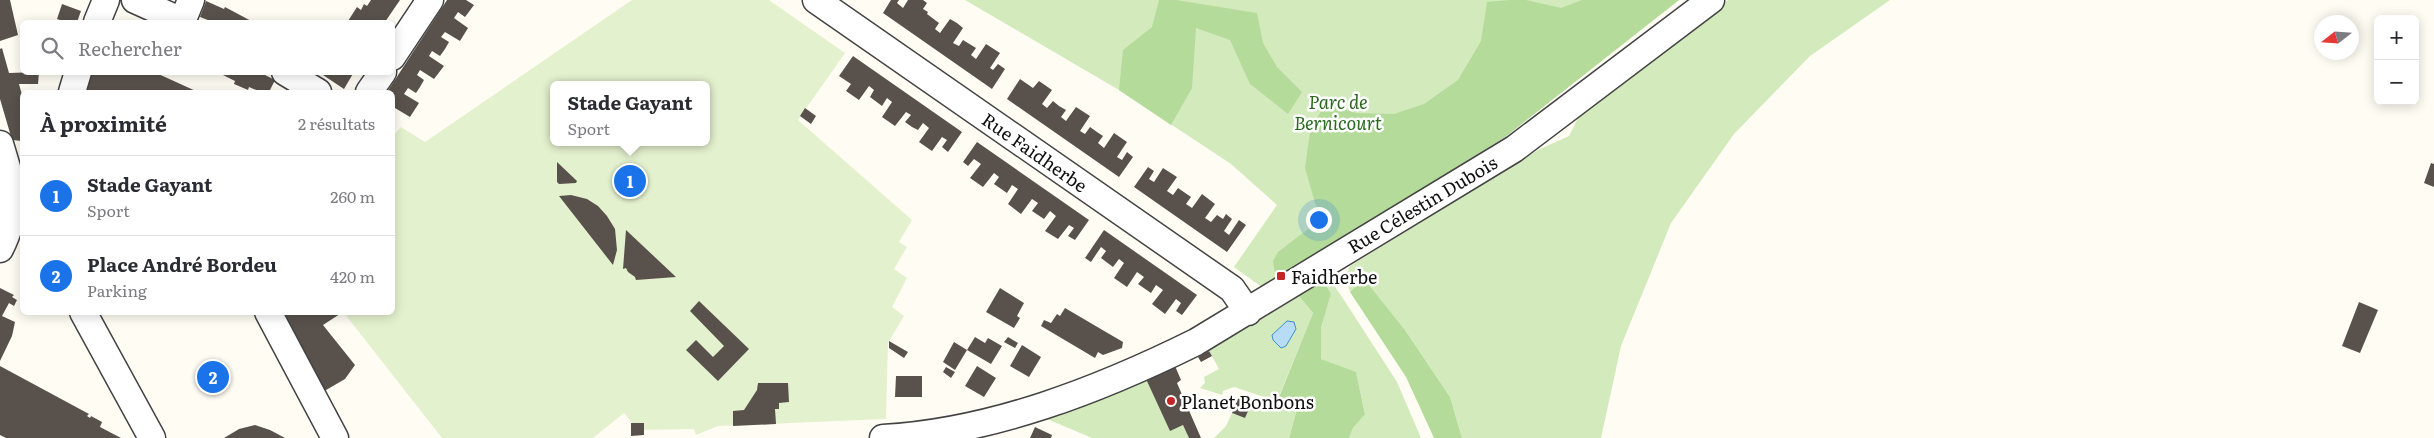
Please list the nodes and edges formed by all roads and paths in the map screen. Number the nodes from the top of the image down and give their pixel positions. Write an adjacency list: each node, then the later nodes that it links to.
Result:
1 (106, 0): 7 (street)
2 (135, 0): 6 (street)
3 (430, 0): 8 (street)
4 (816, 0): 18 (street, Rue Faidherbe)
5 (1711, 0): 18 (street, Rue Célestin Dubois)
6 (186, 15)
7 (98, 20)
8 (395, 53)
9 (77, 75): 12 (street)
10 (290, 75): 13 (street)
11 (381, 75): 14 (street)
12 (73, 90)
13 (315, 90)
14 (370, 90)
15 (10, 161): 16 (street)
16 (18, 222): 17 (street)
17 (0, 249)
18 (1248, 312): 23 (street, Rue Célestin Dubois)
19 (85, 315): 21 (street)
20 (270, 315): 22 (street)
21 (152, 438)
22 (335, 438)
23 (883, 438)

